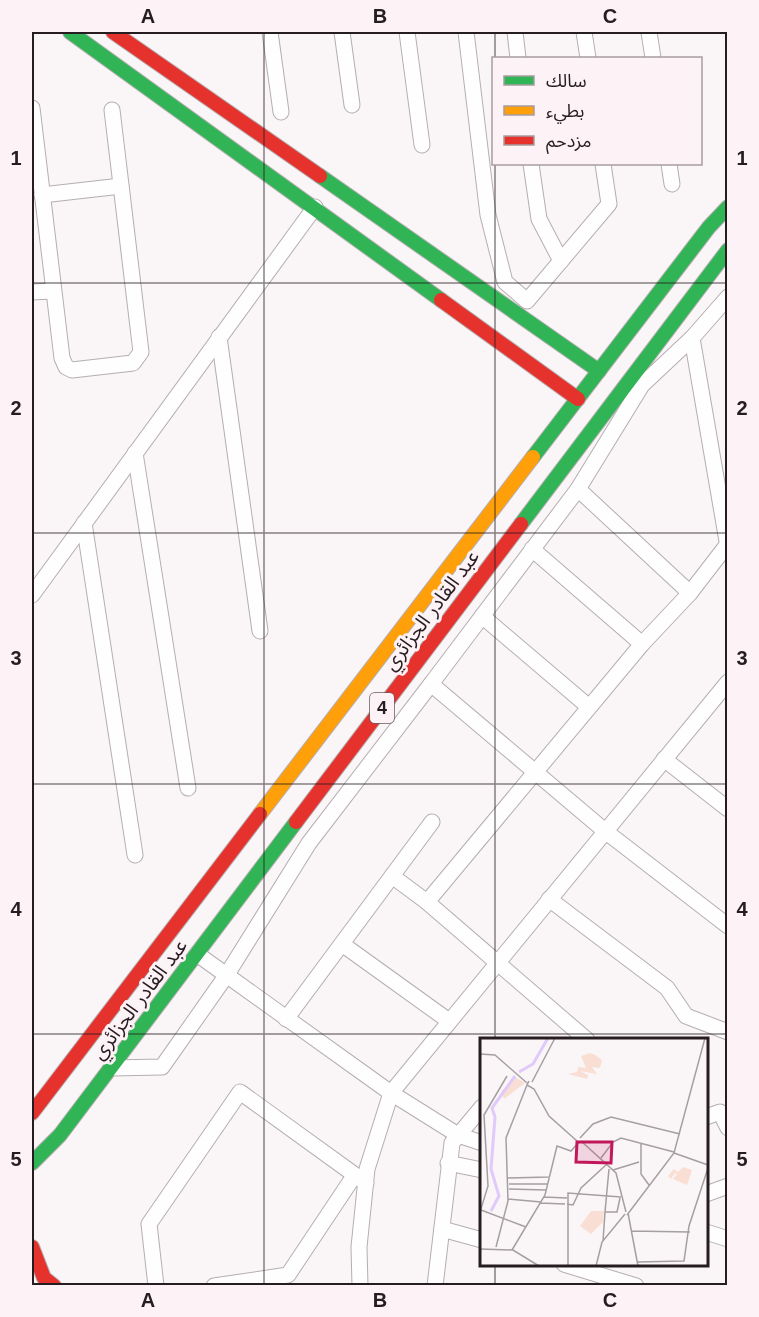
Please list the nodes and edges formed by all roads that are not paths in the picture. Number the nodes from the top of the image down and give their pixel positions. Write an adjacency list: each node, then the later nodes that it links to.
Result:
1 (70, 32): 24 (main road)
2 (113, 32): 33 (main road)
3 (270, 32): 16 (street)
4 (342, 32): 13 (street)
5 (407, 32): 17 (street)
6 (466, 32): 27 (street)
7 (514, 32): 10 (street)
8 (584, 32): 11 (street)
9 (649, 32): 12 (street)
10 (518, 57)
11 (588, 57)
12 (653, 57)
13 (352, 105)
14 (32, 108): 23 (street)
15 (112, 110): 22 (street)
16 (281, 112)
17 (422, 145)
18 (531, 165): 27 (street)
19 (603, 165): 27 (street)
20 (669, 165): 21 (street)
21 (672, 184)
22 (121, 186): 23 (street); 28 (street)
23 (42, 195): 28 (street)
24 (315, 207): 31 (street); 34 (main road)
25 (728, 207): 33 (main road, عبد القادر الجزائري / 4)
26 (728, 250): 60 (main road, عبد القادر الجزائري / 4)
27 (561, 261)
28 (53, 291): 29 (street)
29 (32, 292)
30 (728, 297): 32 (street)
31 (219, 337): 35 (street); 43 (street)
32 (692, 338): 36 (street); 38 (street)
33 (599, 371): 34 (main road, عبد القادر الجزائري / 4)
34 (578, 399): 70 (main road, عبد القادر الجزائري / 4)
35 (135, 453): 37 (street); 50 (street)
36 (578, 489): 39 (street); 40 (street)
37 (84, 523): 41 (street); 54 (street)
38 (727, 546): 40 (street)
39 (532, 549): 42 (street); 44 (street)
40 (690, 593): 44 (street)
41 (32, 595)
42 (483, 616): 46 (street); 47 (street)
43 (260, 631)
44 (642, 644): 47 (street)
45 (728, 682): 48 (street)
46 (431, 684): 49 (street); 62 (street)
47 (589, 707): 49 (street)
48 (664, 759): 51 (street); 53 (street)
49 (534, 771): 53 (street); 57 (street)
50 (188, 788)
51 (728, 809)
52 (432, 822): 55 (street)
53 (605, 831): 56 (street); 58 (street)
54 (135, 855)
55 (392, 876): 57 (street); 59 (street)
56 (549, 899): 61 (street); 65 (street)
57 (427, 902): 61 (street)
58 (728, 926)
59 (342, 944): 63 (street); 64 (street)
60 (197, 954): 62 (street); 67 (main road, عبد القادر الجزائري / 4)
61 (497, 963): 64 (street); 66 (street)
62 (226, 976): 63 (street); 67 (street)
63 (286, 1018): 68 (street)
64 (449, 1022): 68 (street)
65 (728, 1032)
66 (585, 1038)
67 (111, 1068): 75 (main road, عبد القادر الجزائري / 4)
68 (391, 1093): 73 (street); 78 (street)
69 (480, 1109): 73 (street)
70 (32, 1113)
71 (708, 1116): 72 (street)
72 (728, 1128)
73 (458, 1136): 74 (street); 76 (street)
74 (480, 1142)
75 (32, 1163)
76 (448, 1163): 77 (street); 81 (street)
77 (480, 1170)
78 (360, 1179): 87 (street); 89 (street); 91 (street)
79 (728, 1186): 80 (street)
80 (708, 1193)
81 (442, 1229): 83 (street); 92 (street)
82 (708, 1233): 84 (street)
83 (480, 1239)
84 (728, 1239)
85 (32, 1247): 88 (main road)
86 (571, 1266): 93 (street)
87 (278, 1281): 90 (street)
88 (54, 1286)
89 (156, 1286)
90 (214, 1286)
91 (360, 1286)
92 (435, 1286)
93 (636, 1286)

